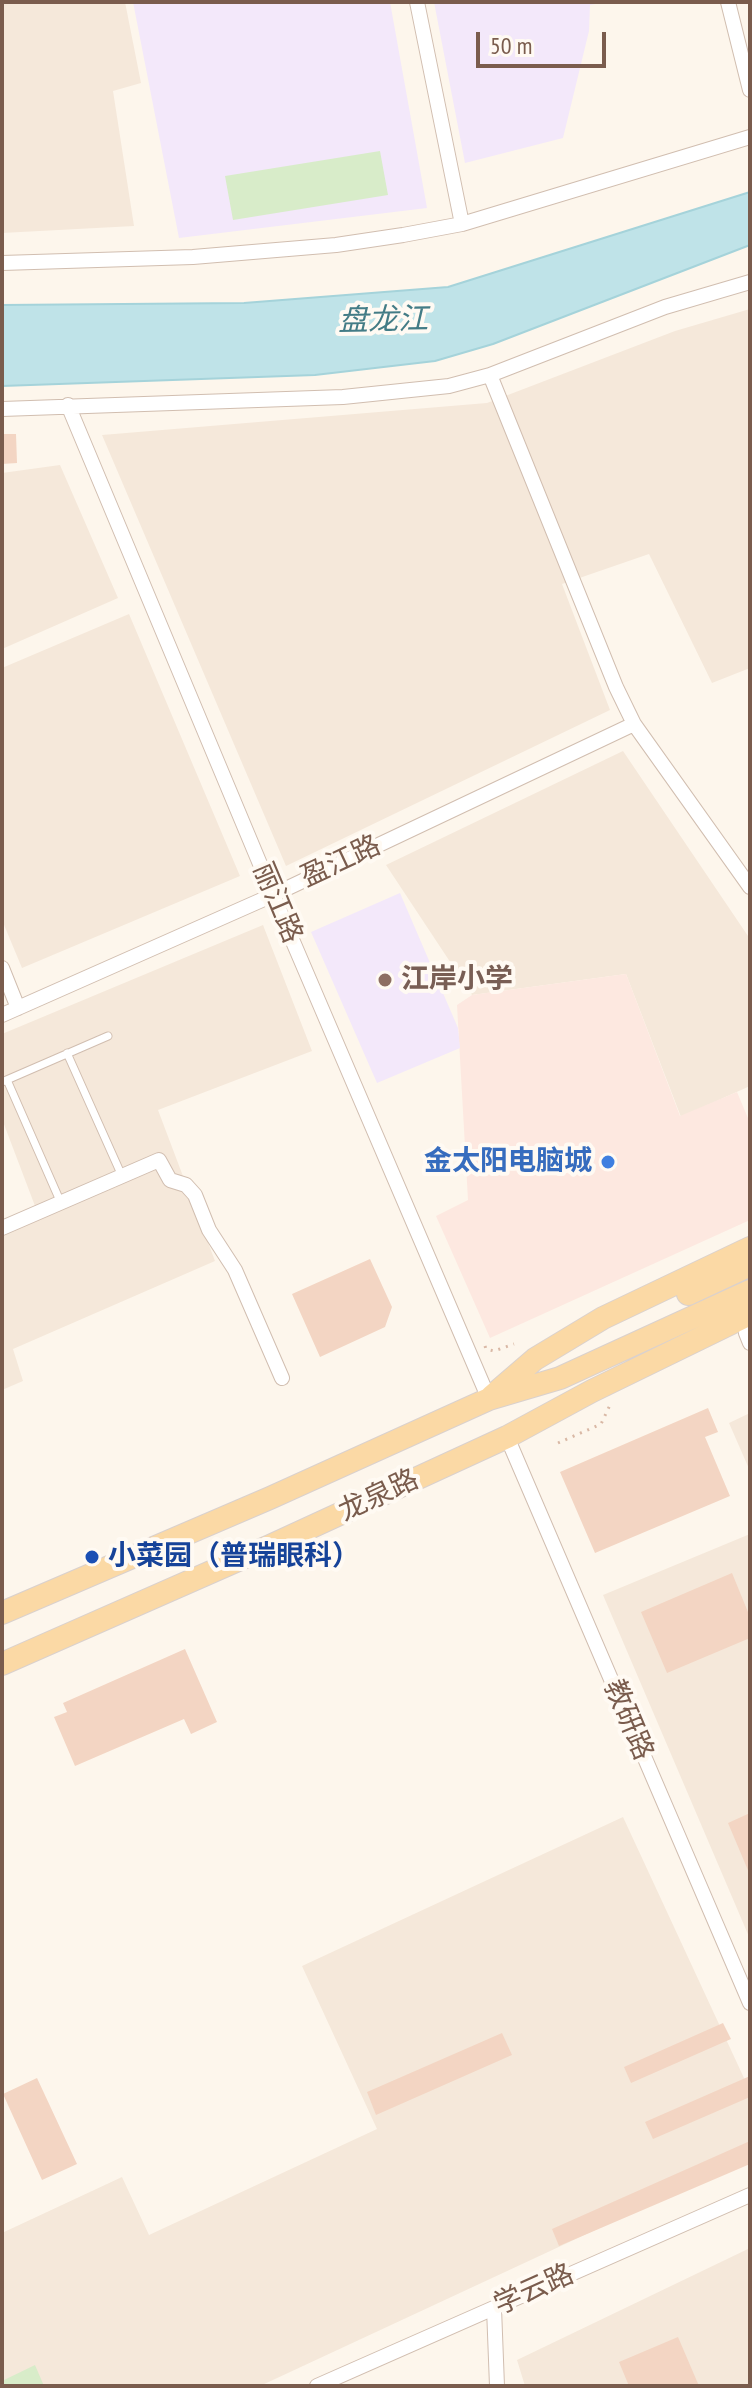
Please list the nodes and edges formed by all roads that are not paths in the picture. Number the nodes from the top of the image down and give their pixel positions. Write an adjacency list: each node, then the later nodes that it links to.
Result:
1 (417, 2): 5 (street)
2 (728, 2): 3 (street)
3 (750, 90)
4 (750, 137): 5 (street)
5 (462, 224): 6 (street)
6 (2, 263)
7 (750, 282): 8 (street)
8 (490, 375): 9 (street); 11 (street)
9 (68, 405): 10 (street); 13 (street, 丽江路)
10 (2, 409)
11 (634, 724): 12 (street); 13 (street, 盈江路)
12 (750, 887)
13 (273, 895): 15 (street, 盈江路); 28 (street, 丽江路)
14 (2, 968): 15 (street)
15 (18, 1008): 16 (street, 盈江路)
16 (2, 1015)
17 (108, 1036): 18 (lane)
18 (67, 1053): 19 (lane); 20 (lane)
19 (5, 1081): 21 (lane)
20 (122, 1176): 21 (street); 27 (street)
21 (61, 1203): 22 (street)
22 (2, 1228)
23 (750, 1248): 28 (main road)
24 (750, 1265): 28 (main road)
25 (750, 1291): 28 (main road, 龙泉路)
26 (749, 1331): 29 (main road, 龙泉路)
27 (282, 1378)
28 (489, 1399): 30 (main road, 龙泉路)
29 (507, 1437): 31 (main road, 龙泉路); 32 (street, 教研路)
30 (2, 1613)
31 (2, 1664)
32 (750, 2003)
33 (750, 2195): 34 (street, 学云路)
34 (494, 2308): 35 (street, 学云路); 36 (street)
35 (317, 2386)
36 (497, 2386)

